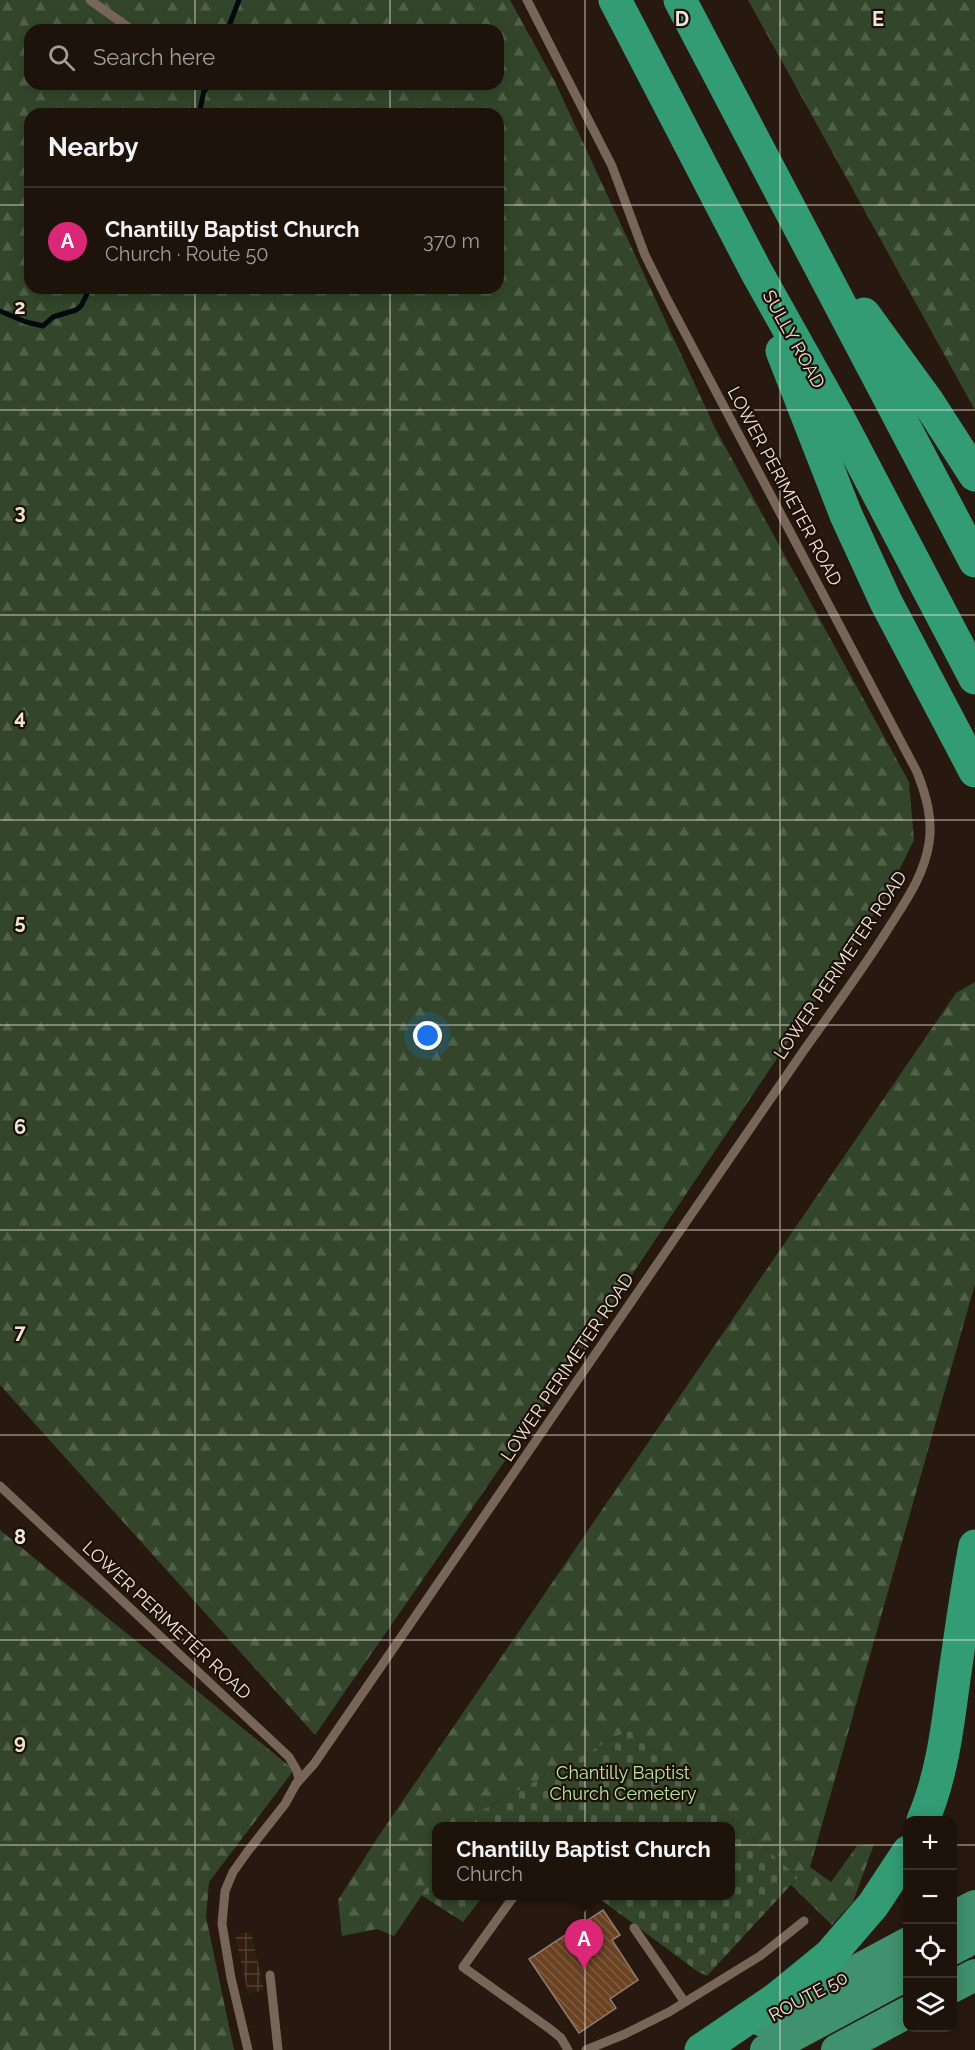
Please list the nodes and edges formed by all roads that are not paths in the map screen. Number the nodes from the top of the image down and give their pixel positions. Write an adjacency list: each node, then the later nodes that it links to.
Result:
1 (90, 0): 5 (lane)
2 (527, 0): 14 (lane, LOWER PERIMETER ROAD)
3 (615, 0): 6 (highway, SULLY ROAD)
4 (680, 0): 7 (highway)
5 (124, 24)
6 (713, 186): 10 (highway, SULLY ROAD); 11 (highway)
7 (782, 194): 8 (highway); 9 (highway)
8 (975, 475)
9 (975, 561)
10 (975, 678)
11 (975, 771)
12 (0, 1486): 14 (lane, LOWER PERIMETER ROAD)
13 (975, 1546): 15 (highway)
14 (296, 1784): 31 (lane, LOWER PERIMETER ROAD)
15 (925, 1816)
16 (903, 1860): 35 (highway)
17 (511, 1900): 33 (lane)
18 (975, 1906): 19 (highway)
19 (957, 1915)
20 (804, 1922): 29 (lane)
21 (634, 1928): 29 (lane)
22 (975, 1937): 24 (highway)
23 (903, 1945): 36 (highway, ROUTE 50)
24 (957, 1946)
25 (270, 1975): 32 (lane)
26 (975, 1975): 28 (highway)
27 (903, 1977): 37 (highway)
28 (957, 1985)
29 (684, 2001): 34 (lane)
30 (903, 2015): 38 (highway)
31 (248, 2050)
32 (278, 2050)
33 (568, 2050)
34 (586, 2050)
35 (702, 2050)
36 (709, 2050)
37 (766, 2050)
38 (837, 2050)

